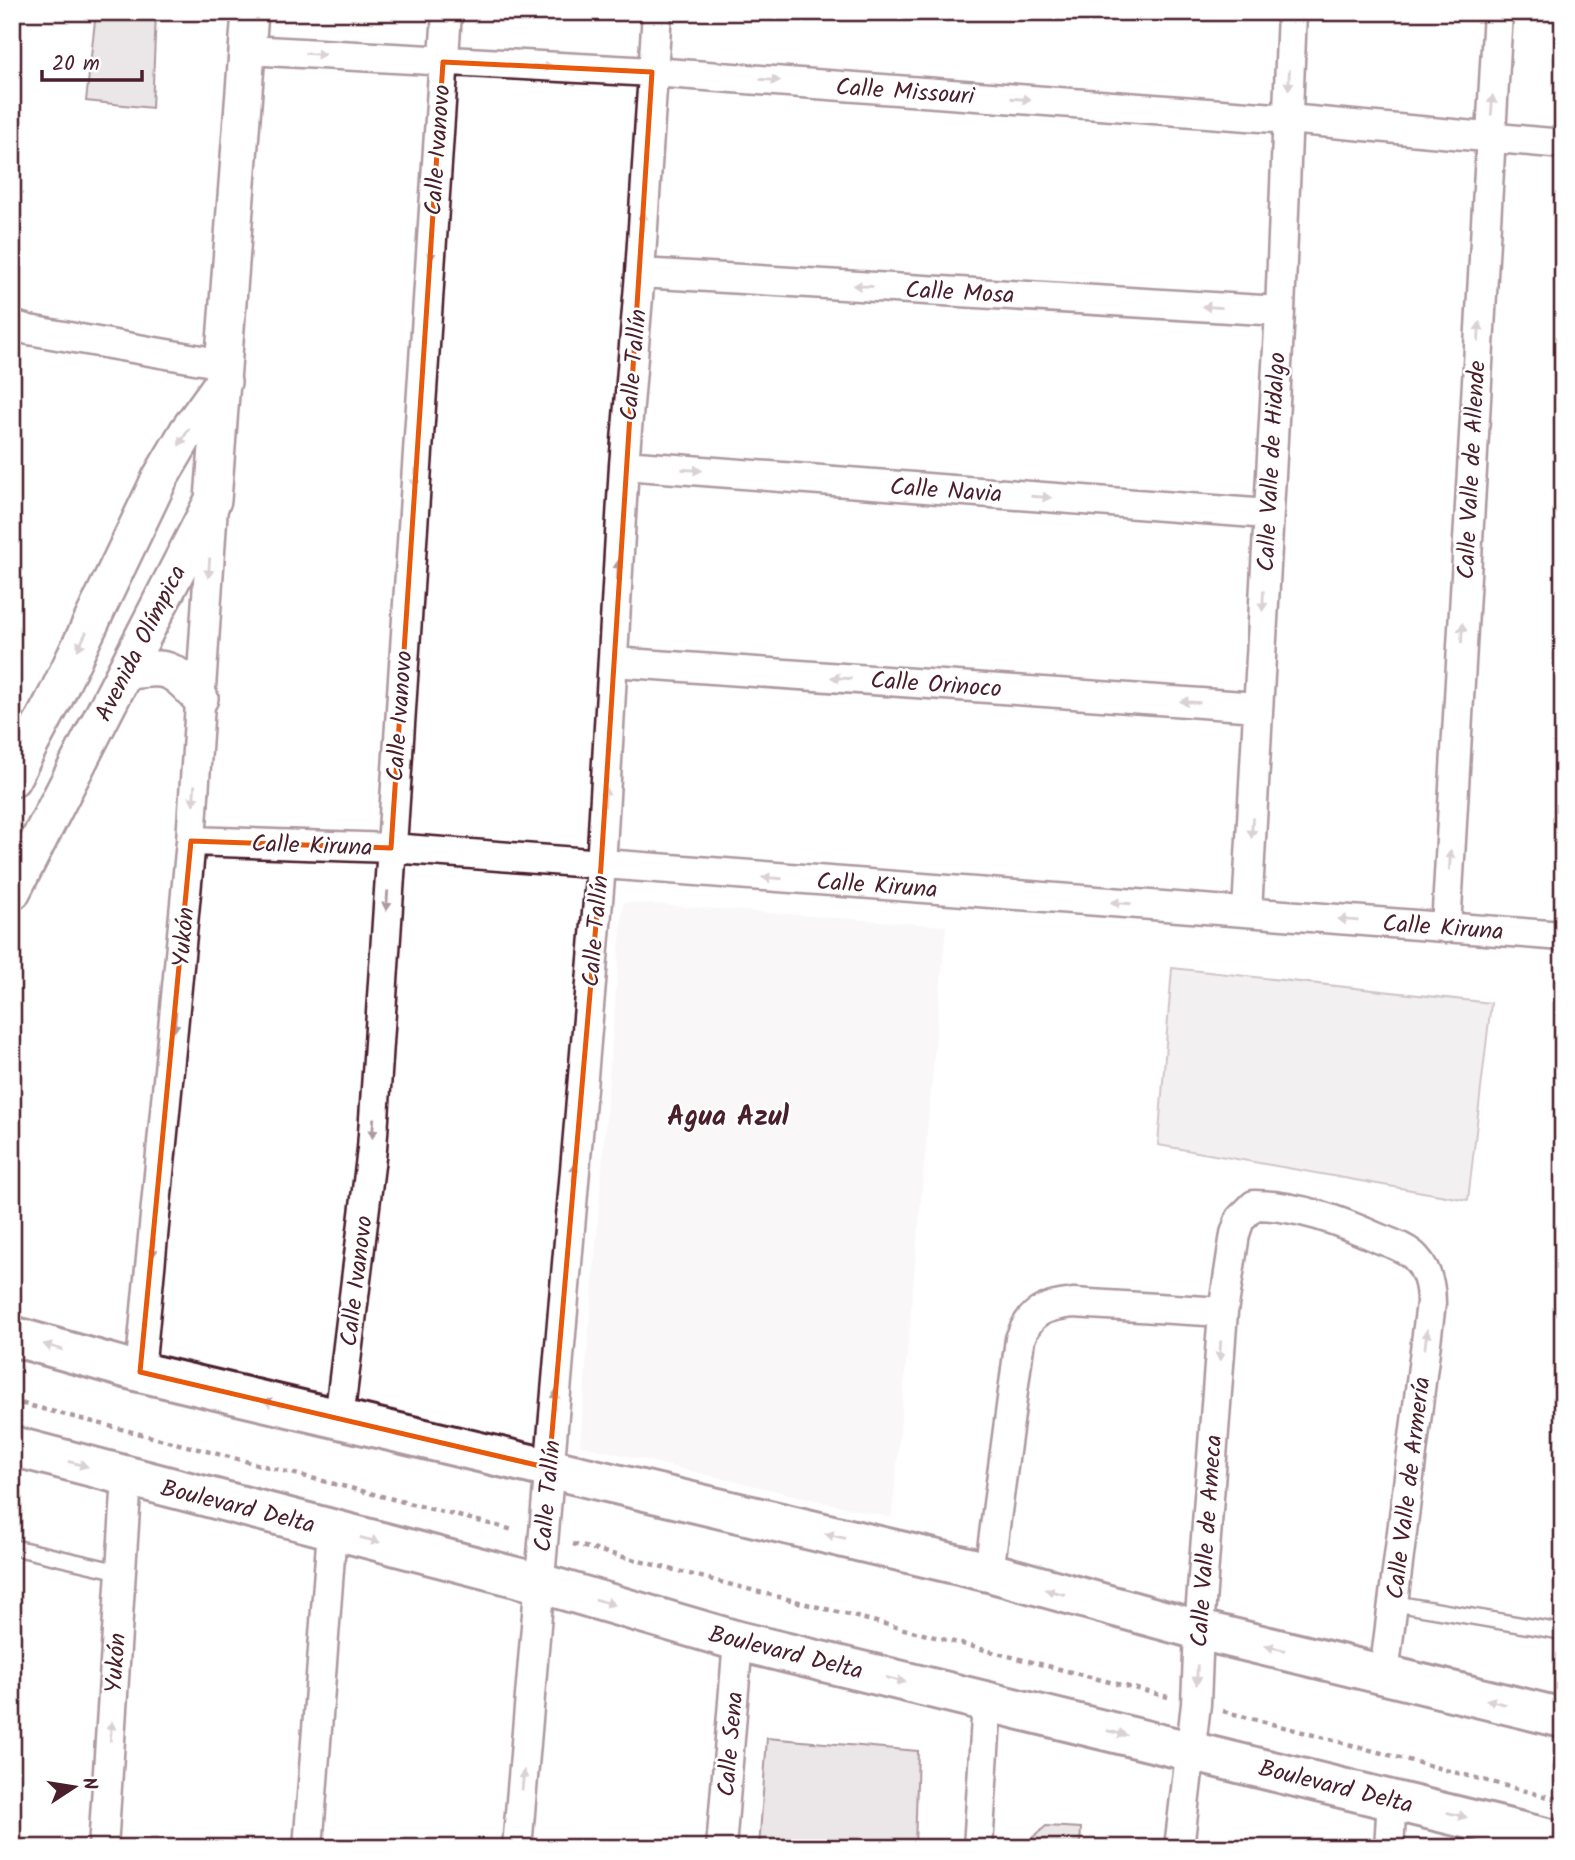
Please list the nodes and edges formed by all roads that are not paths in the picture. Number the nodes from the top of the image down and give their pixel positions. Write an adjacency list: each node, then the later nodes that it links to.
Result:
1 (250, 12): 6 (street, Avenida Olímpica)
2 (447, 12): 7 (street, Calle Ivanovo)
3 (657, 12): 8 (street, Calle Tallín)
4 (1292, 12): 9 (street, Calle Valle de Hidalgo, one-way to 9)
5 (1498, 12): 10 (street, Calle Valle de Allende, one-way to 5)
6 (247, 50): 7 (street, Calle Missouri, one-way to 7); 15 (street, Avenida Olímpica)
7 (443, 62): 8 (street, Calle Missouri, one-way to 8); 25 (street, Calle Ivanovo, one-way to 25)
8 (652, 72): 9 (street, Calle Missouri, one-way to 9); 12 (street, Calle Tallín, one-way to 8)
9 (1288, 119): 10 (street, Calle Missouri); 13 (street, Calle Valle de Hidalgo)
10 (1489, 138): 11 (street, Calle Missouri); 29 (street, Calle Valle de Allende, one-way to 10)
11 (1563, 144)
12 (640, 273): 13 (street, Calle Mosa, one-way to 12); 16 (street, Calle Tallín)
13 (1280, 311): 18 (street, Calle Valle de Hidalgo)
14 (12, 325): 15 (street)
15 (224, 373): 17 (street, Avenida Olímpica); 23 (street, one-way to 23)
16 (624, 465): 18 (street, Calle Navia, one-way to 18); 19 (street, Calle Tallín, one-way to 16)
17 (213, 500): 20 (street, Avenida Olímpica); 21 (street, Yukón, one-way to 21)
18 (1268, 514): 22 (street, Calle Valle de Hidalgo, one-way to 22)
19 (613, 662): 22 (street, Calle Orinoco, one-way to 19); 26 (street, Calle Tallín, one-way to 19)
20 (125, 672): 21 (street); 27 (street, Avenida Olímpica)
21 (200, 698): 24 (street, Yukón, one-way to 24)
22 (1258, 707): 28 (street, Calle Valle de Hidalgo, one-way to 28)
23 (12, 779)
24 (191, 841): 25 (street, Calle Kiruna); 34 (street, Yukón, one-way to 34)
25 (391, 848): 26 (street, Calle Kiruna); 35 (street, Calle Ivanovo, one-way to 35)
26 (601, 866): 28 (street, Calle Kiruna, one-way to 26); 37 (street, Calle Tallín, one-way to 26)
27 (12, 892)
28 (1247, 912): 29 (street, Calle Kiruna, one-way to 28)
29 (1446, 928): 30 (street, Calle Kiruna)
30 (1563, 936)
31 (1235, 1234): 32 (street, Calle Valle de Ameca); 44 (street, Calle Valle de Armería, one-way to 31)
32 (1223, 1312): 42 (street); 45 (street, Calle Valle de Ameca, one-way to 45)
33 (12, 1336): 34 (main road, one-way to 33)
34 (140, 1372): 35 (main road, one-way to 34)
35 (340, 1419): 37 (main road)
36 (12, 1446): 38 (main road, Boulevard Delta, one-way to 38)
37 (549, 1468): 42 (main road, one-way to 37); 43 (street, Calle Tallín)
38 (127, 1478): 39 (main road, Boulevard Delta); 41 (street, Yukón)
39 (332, 1530): 43 (main road, Boulevard Delta, one-way to 43); 55 (street)
40 (12, 1547): 41 (lane)
41 (121, 1572): 54 (street, Yukón, one-way to 41)
42 (989, 1572): 45 (main road, one-way to 42)
43 (539, 1583): 47 (main road, Boulevard Delta, one-way to 47); 56 (street, Calle Tallín, one-way to 43)
44 (1393, 1603): 46 (lane); 48 (street, Calle Valle de Armería)
45 (1199, 1630): 48 (main road, one-way to 45); 51 (street, Calle Valle de Ameca, one-way to 51)
46 (1563, 1632)
47 (738, 1641): 49 (main road, Boulevard Delta, one-way to 49); 57 (street, Calle Sena)
48 (1384, 1674): 50 (main road, one-way to 48)
49 (987, 1702): 51 (main road, Boulevard Delta, one-way to 51); 58 (street)
50 (1563, 1718)
51 (1190, 1751): 52 (main road, Boulevard Delta); 59 (street, Calle Valle de Ameca)
52 (1392, 1799): 53 (main road, Boulevard Delta, one-way to 53); 60 (street)
53 (1563, 1842)
54 (103, 1848)
55 (308, 1848)
56 (517, 1848)
57 (721, 1848)
58 (978, 1848)
59 (1179, 1848)
60 (1389, 1848)

